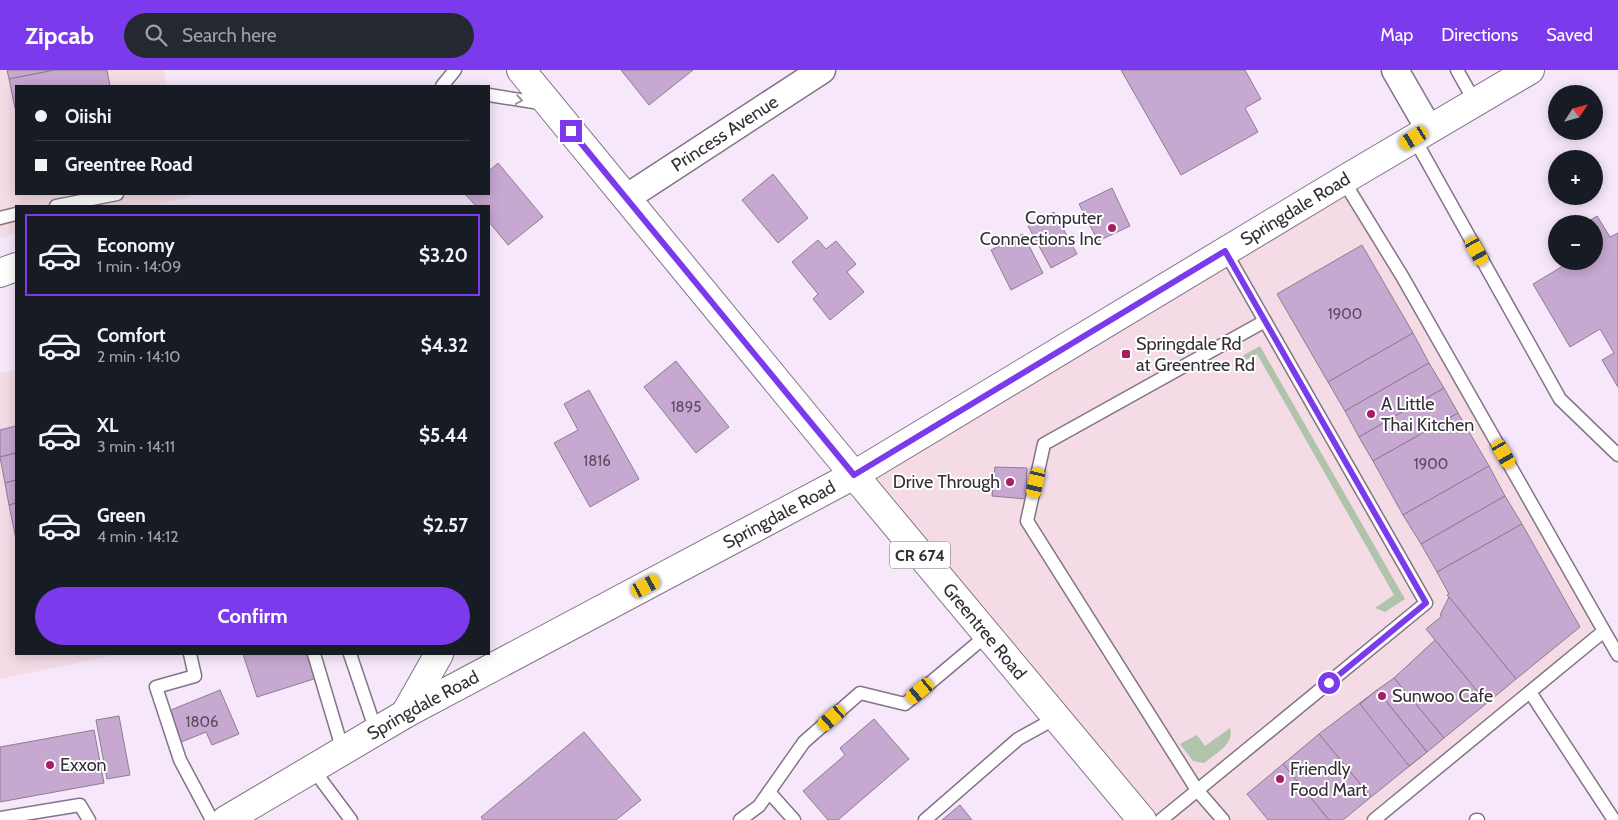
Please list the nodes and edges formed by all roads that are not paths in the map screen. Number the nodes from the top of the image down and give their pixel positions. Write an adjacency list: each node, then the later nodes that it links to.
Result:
1 (456, 70): 7 (lane)
2 (521, 70): 10 (main road, Greentree Road / CR 674)
3 (822, 70): 14 (street, Princess Avenue)
4 (1395, 70): 11 (street)
5 (1457, 70): 9 (lane)
6 (1530, 70): 9 (main road, Springdale Road)
7 (443, 85)
8 (490, 95): 10 (lane, one-way to 10)
9 (1475, 102): 11 (main road, Springdale Road)
10 (550, 104): 14 (main road, Greentree Road / CR 674)
11 (1421, 134): 12 (main road, Springdale Road); 22 (lane)
12 (1343, 180): 18 (main road, Springdale Road); 24 (lane)
13 (112, 195): 15 (lane)
14 (626, 198): 23 (main road, Greentree Road / CR 674)
15 (61, 205)
16 (15, 214): 17 (lane)
17 (0, 218)
18 (1225, 251): 21 (lane); 23 (main road, Springdale Road)
19 (15, 267): 20 (main road)
20 (0, 273)
21 (1265, 321): 37 (lane); 37 (lane)
22 (1618, 454)
23 (854, 475): 25 (main road, Greentree Road / CR 674); 32 (main road, Springdale Road)
24 (1604, 631): 30 (lane); 31 (lane)
25 (987, 635): 33 (main road, Greentree Road / CR 674); 38 (lane)
26 (190, 655): 41 (lane)
27 (314, 655): 35 (lane)
28 (350, 655): 34 (lane)
29 (438, 655): 32 (main road)
30 (1618, 655)
31 (1530, 692): 50 (lane); 51 (lane)
32 (406, 714): 34 (main road, Springdale Road)
33 (1056, 718): 46 (lane); 47 (main road, Greentree Road / CR 674)
34 (376, 732): 35 (main road, Springdale Road)
35 (343, 751): 36 (main road, Springdale Road)
36 (313, 769): 42 (main road, Springdale Road); 43 (lane)
37 (1197, 790): 48 (lane); 49 (lane)
38 (768, 792): 44 (lane); 45 (lane)
39 (0, 818): 40 (lane)
40 (89, 820)
41 (212, 820)
42 (226, 820)
43 (351, 820)
44 (740, 820)
45 (794, 820)
46 (925, 820)
47 (1142, 820)
48 (1160, 820)
49 (1223, 820)
50 (1374, 820)
51 (1614, 820)

